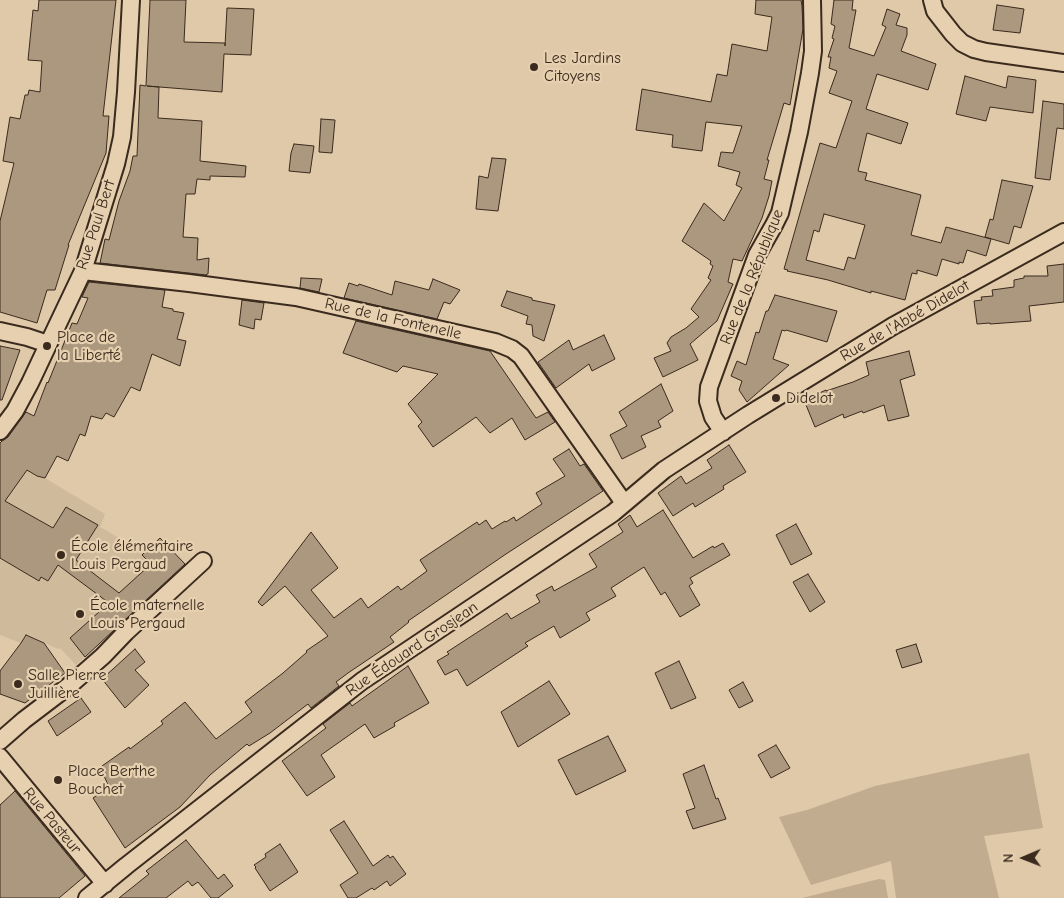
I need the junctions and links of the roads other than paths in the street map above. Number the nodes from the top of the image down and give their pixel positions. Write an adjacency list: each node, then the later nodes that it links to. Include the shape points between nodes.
1 (131, 0): 6 (street, Rue Paul Bert, via 122,137)
2 (812, 0): 11 (street, Rue de la République, via 810,73 780,213 757,255 709,387 708,401)
3 (932, 0): 4 (street, via 935,11 953,34 974,49)
4 (1064, 63)
5 (1064, 232): 9 (street, Rue de l'Abbé Didelot, via 894,326)
6 (82, 271): 8 (street, Rue Paul Bert); 12 (street, Rue de la Fontenelle, via 296,296 495,342 512,349 521,356)
7 (0, 331): 8 (street)
8 (48, 344): 10 (street, Rue Paul Bert, via 30,384)
9 (748, 415): 11 (street, Rue Édouard Grosjean)
10 (0, 431)
11 (723, 432): 12 (street, Rue Édouard Grosjean, via 664,470)
12 (624, 503): 16 (street, Rue Édouard Grosjean, via 592,528 362,681)
13 (203, 561): 14 (street, via 70,685)
14 (0, 741)
15 (0, 757): 16 (street, Rue Pasteur)
16 (95, 893)

